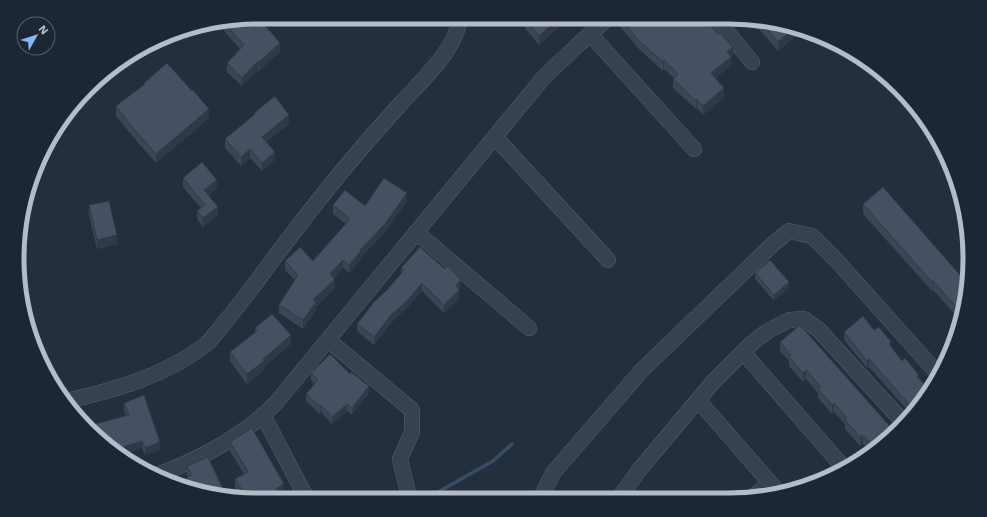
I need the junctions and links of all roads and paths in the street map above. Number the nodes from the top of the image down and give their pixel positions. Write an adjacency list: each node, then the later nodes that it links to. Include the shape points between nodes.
1 (461, 24): 14 (street, via 437,64 368,139 207,344 184,360 126,386)
2 (601, 24): 4 (street)
3 (720, 24): 5 (street)
4 (590, 34): 6 (street, via 544,77); 7 (street)
5 (752, 62)
6 (495, 137): 8 (street); 9 (street)
7 (694, 149)
8 (416, 232): 10 (street); 11 (street)
9 (608, 260)
10 (529, 328)
11 (328, 340): 16 (street); 22 (street, via 412,410 412,432 400,459)
12 (743, 352): 15 (street, via 712,382); 17 (street, via 768,331 789,320 804,319 819,330); 18 (street)
13 (935, 370): 23 (street, via 812,236 789,231 642,370 553,473)
14 (71, 400)
15 (698, 400): 20 (street); 24 (street)
16 (263, 415): 19 (street, via 213,449); 21 (street)
17 (900, 418)
18 (841, 465)
19 (163, 473)
20 (774, 488)
21 (304, 493)
22 (408, 493)
23 (543, 493)
24 (623, 493)

